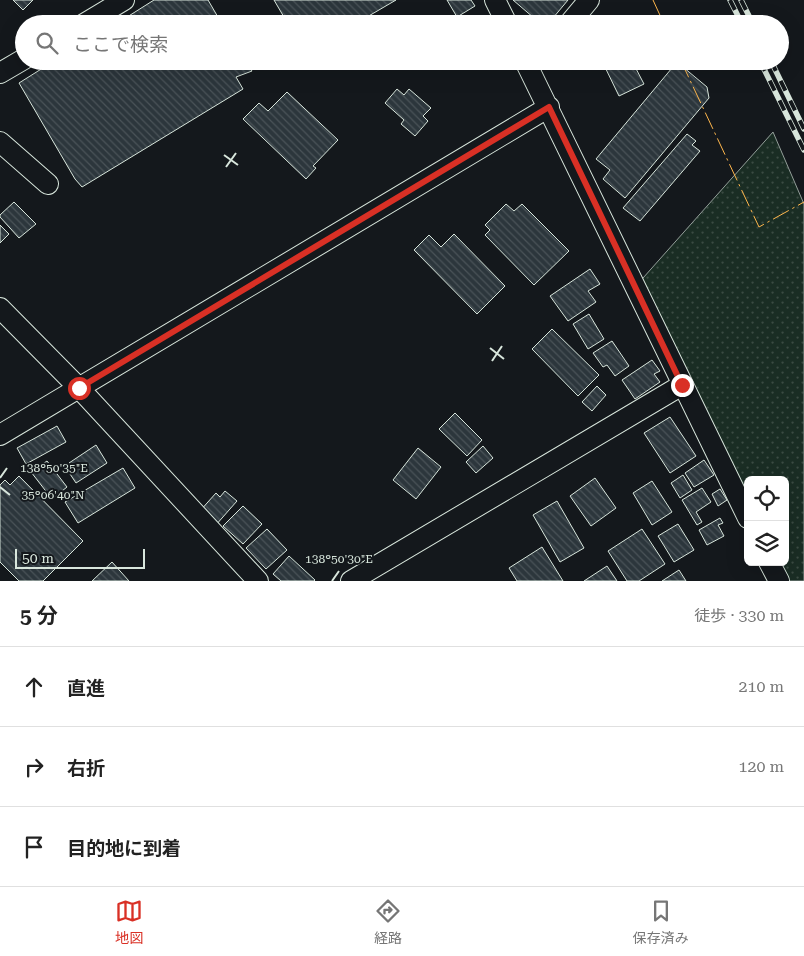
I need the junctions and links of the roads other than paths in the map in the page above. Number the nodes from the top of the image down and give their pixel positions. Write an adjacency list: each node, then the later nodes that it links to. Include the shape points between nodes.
1 (124, 0): 4 (street)
2 (495, 0): 5 (street)
3 (589, 0): 6 (street)
4 (99, 15)
5 (502, 15)
6 (576, 15)
7 (15, 64): 9 (street)
8 (533, 70): 10 (street)
9 (0, 73)
10 (549, 107): 14 (street); 15 (street)
11 (0, 142): 12 (street)
12 (48, 184)
13 (0, 308): 15 (street)
14 (682, 385): 17 (street); 20 (street)
15 (79, 388): 16 (street); 19 (street)
16 (0, 435)
17 (744, 510)
18 (772, 566): 21 (street)
19 (258, 581)
20 (351, 581)
21 (779, 581)

